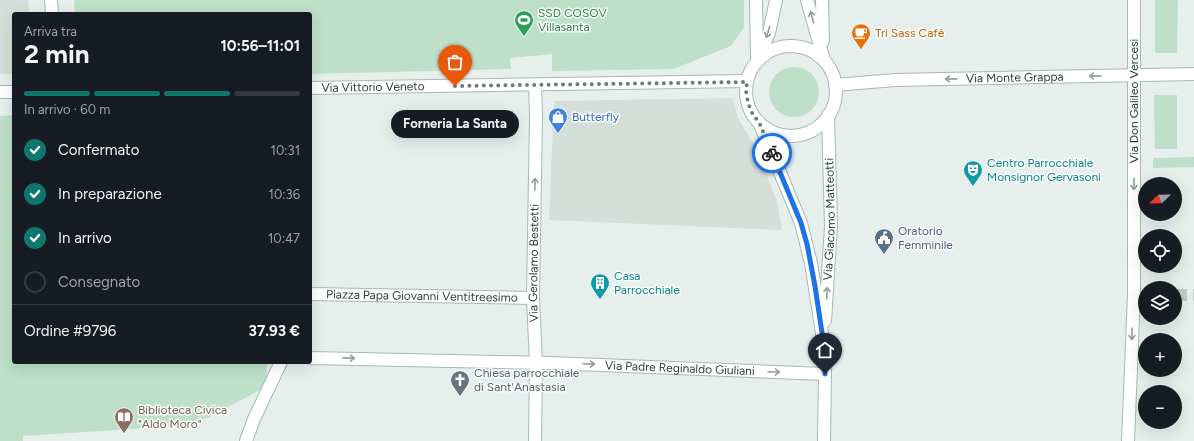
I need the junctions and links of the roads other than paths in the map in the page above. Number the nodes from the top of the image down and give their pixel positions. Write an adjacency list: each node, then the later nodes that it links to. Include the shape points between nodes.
1 (51, 0): 7 (street)
2 (756, 0): 9 (street)
3 (776, 0): 9 (street, one-way to 9, via 769,33)
4 (807, 0): 8 (street, one-way to 4)
5 (822, 0): 8 (street)
6 (1134, 0): 11 (street, Via Don Galileo Vercesi)
7 (52, 12)
8 (824, 60): 9 (street, via 809,50 791,46 773,50); 14 (street)
9 (757, 62): 12 (street)
10 (1194, 74): 11 (street, Via Monte Grappa)
11 (1134, 75): 14 (street, Via Monte Grappa, one-way to 14, via 914,80); 20 (street, Via Don Galileo Vercesi, one-way to 20)
12 (747, 82): 13 (street, Via Vittorio Veneto); 19 (street, via 748,103)
13 (535, 84): 15 (street, Via Vittorio Veneto); 22 (street, Via Gerolamo Bestetti, one-way to 13)
14 (835, 85): 18 (street, via 834,103)
15 (312, 88)
16 (0, 92): 17 (street)
17 (12, 92)
18 (828, 115): 19 (street, via 815,129 798,135 776,133); 24 (street, Via Giacomo Matteotti, one-way to 18, via 831,226)
19 (759, 122): 24 (street, Via Giacomo Matteotti, via 801,223 815,286)
20 (1139, 281)
21 (312, 294): 22 (street, Piazza Papa Giovanni Ventitreesimo)
22 (533, 298): 26 (street, Via Gerolamo Bestetti)
23 (1138, 308): 32 (street, Via Don Galileo Vercesi, one-way to 32)
24 (824, 346): 28 (street, Via Giacomo Matteotti)
25 (312, 358): 26 (street, one-way to 26)
26 (536, 363): 28 (street, Via Padre Reginaldo Giuliani, one-way to 28); 30 (street, Via Gerolamo Bestetti)
27 (280, 364): 29 (street)
28 (825, 374): 31 (street, Via Giacomo Matteotti)
29 (246, 441)
30 (535, 441)
31 (824, 441)
32 (1128, 441)

